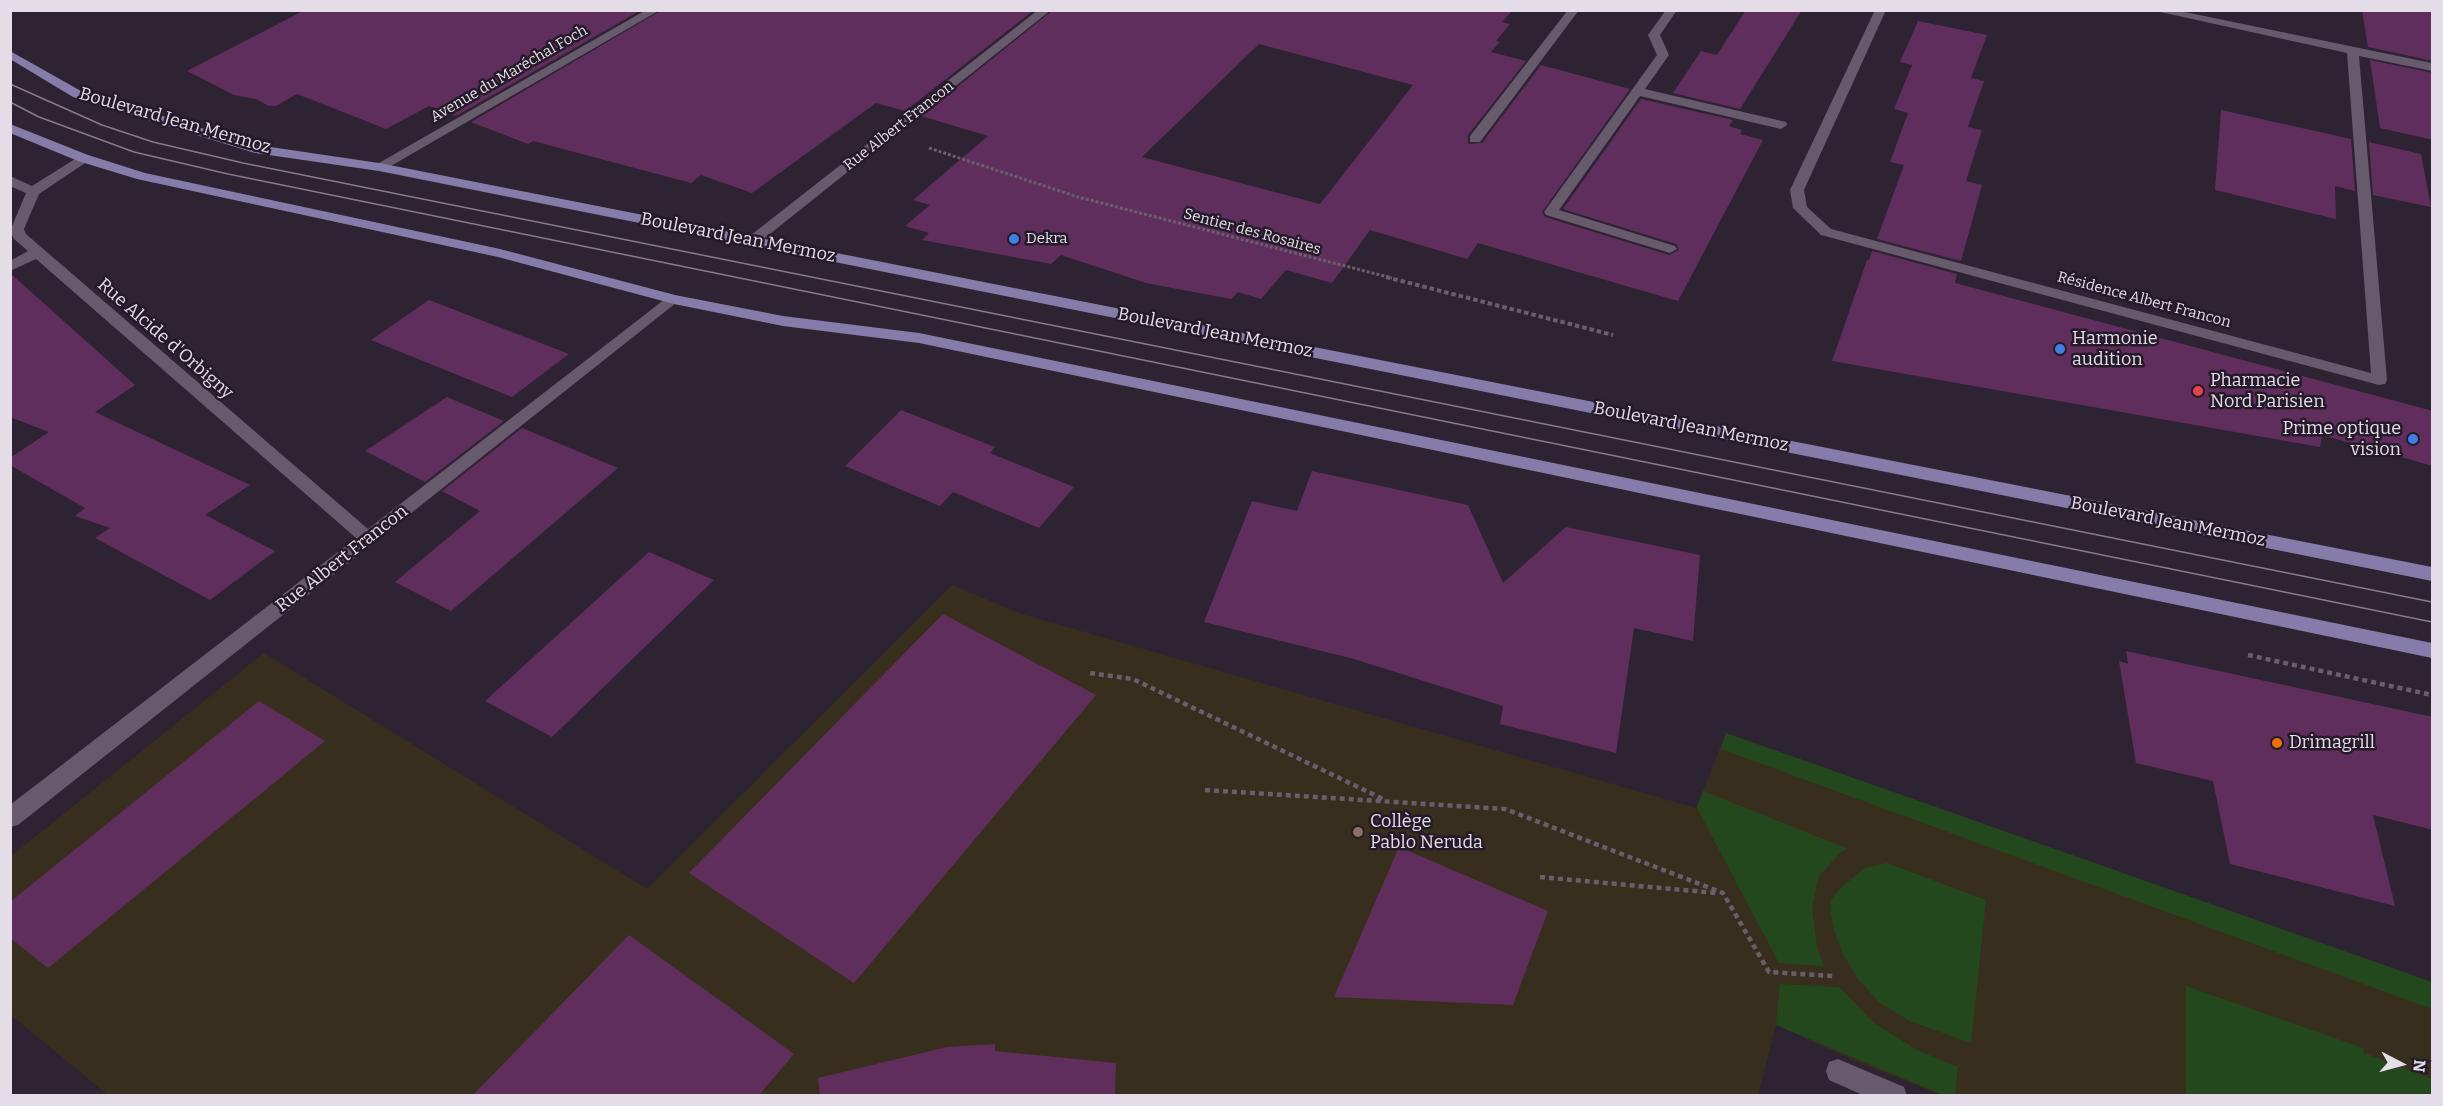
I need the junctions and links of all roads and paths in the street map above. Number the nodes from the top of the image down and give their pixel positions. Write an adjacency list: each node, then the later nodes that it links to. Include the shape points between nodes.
1 (655, 10): 16 (street, Avenue du Maréchal Foch)
2 (1046, 10): 13 (street, Rue Albert Francon)
3 (1574, 10): 14 (street)
4 (1672, 10): 10 (street, via 1654,35 1663,55)
5 (1881, 10): 7 (street, Résidence Albert Francon, via 1797,190 1800,208 1826,232 2379,380)
6 (2156, 10): 7 (street)
7 (2353, 51): 9 (street)
8 (10, 54): 16 (main road, Boulevard Jean Mermoz, via 77,94 255,149)
9 (2433, 67)
10 (1637, 91): 11 (street); 20 (street, via 1551,212)
11 (1781, 125)
12 (10, 128): 15 (main road)
13 (889, 134): 19 (street, Rue Albert Francon); 24 (path, Sentier des Rosaires, via 1078,197)
14 (1475, 139)
15 (83, 158): 18 (street, Rue Alcide d'Orbigny); 23 (main road, via 142,176 500,253)
16 (379, 166): 19 (main road, Boulevard Jean Mermoz)
17 (10, 180): 18 (street)
18 (33, 192): 21 (street, Rue Alcide d'Orbigny, via 17,229)
19 (751, 242): 26 (main road, Boulevard Jean Mermoz)
20 (1670, 249)
21 (36, 253): 22 (street); 25 (street, Rue Alcide d'Orbigny)
22 (10, 267)
23 (674, 299): 25 (street, Rue Albert Francon); 27 (main road, via 783,321 919,338)
24 (1613, 335)
25 (369, 538): 31 (street, Rue Albert Francon)
26 (2433, 574)
27 (2433, 651)
28 (1090, 674): 30 (path, via 1133,679)
29 (1205, 790): 30 (path)
30 (1387, 801): 33 (path, via 1505,809)
31 (10, 818)
32 (1540, 877): 33 (path)
33 (1723, 893): 34 (path, via 1769,972)
34 (1833, 976)
35 (1838, 1071): 36 (street)
36 (1895, 1095)

